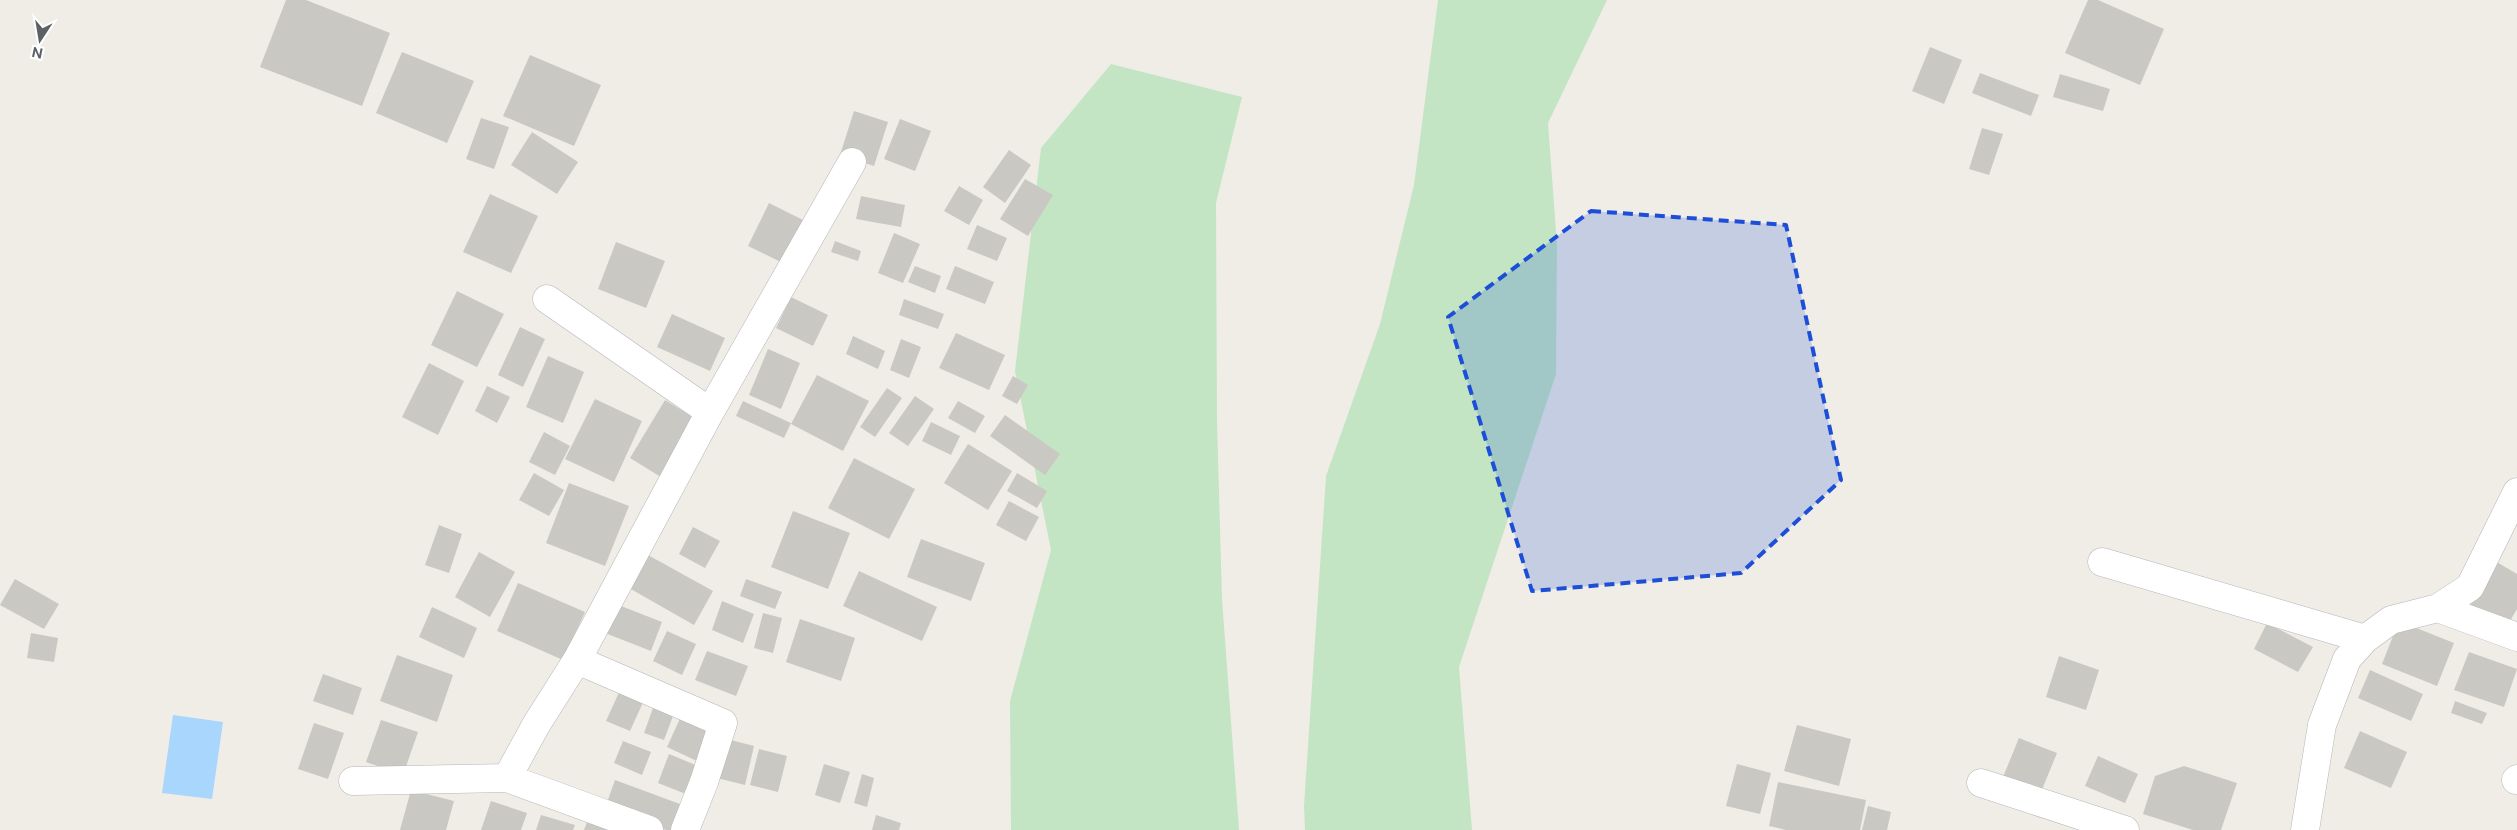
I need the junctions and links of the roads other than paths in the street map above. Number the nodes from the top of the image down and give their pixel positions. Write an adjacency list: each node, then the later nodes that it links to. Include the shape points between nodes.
1 (852, 162): 3 (street)
2 (547, 299): 3 (street)
3 (710, 412): 9 (street)
4 (2517, 492): 6 (street, via 2470,586)
5 (2102, 562): 8 (street)
6 (2438, 608): 7 (street); 8 (street, via 2391,620)
7 (2517, 637)
8 (2365, 639): 16 (street, via 2347,659 2322,725)
9 (577, 660): 10 (street); 14 (street, via 722,723)
10 (507, 778): 11 (street); 13 (street)
11 (353, 780)
12 (1981, 783): 15 (street)
13 (649, 830)
14 (685, 830)
15 (2125, 830)
16 (2305, 830)

